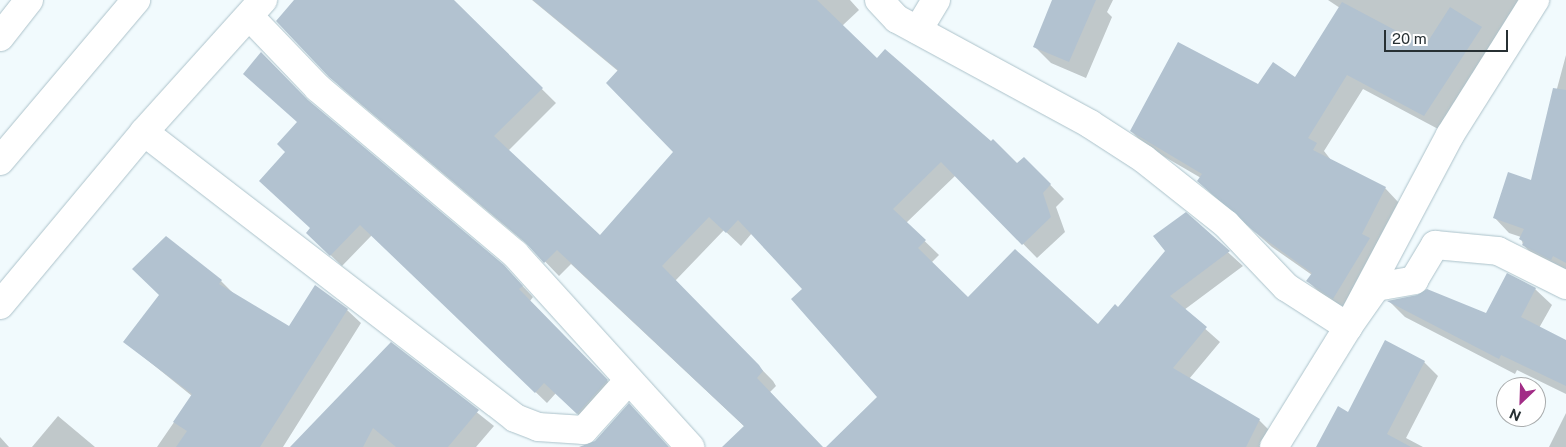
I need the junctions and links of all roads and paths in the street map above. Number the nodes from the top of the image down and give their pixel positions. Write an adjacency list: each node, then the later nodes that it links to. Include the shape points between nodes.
1 (29, 0): 8 (main road)
2 (136, 0): 10 (main road)
3 (879, 0): 7 (main road, via 897,19)
4 (936, 0): 7 (main road)
5 (1536, 0): 13 (main road, via 1450,135)
6 (257, 9): 9 (main road); 14 (main road, via 318,88 515,254)
7 (918, 30): 13 (main road, via 1090,124 1144,158 1226,224 1286,288)
8 (0, 37)
9 (144, 132): 12 (main road); 14 (main road, via 515,418 538,427 584,430)
10 (0, 160)
11 (1566, 285): 13 (main road, via 1498,251 1435,245 1414,280 1376,287)
12 (0, 306)
13 (1348, 327): 16 (main road)
14 (629, 380): 15 (main road)
15 (690, 447)
16 (1274, 447)

